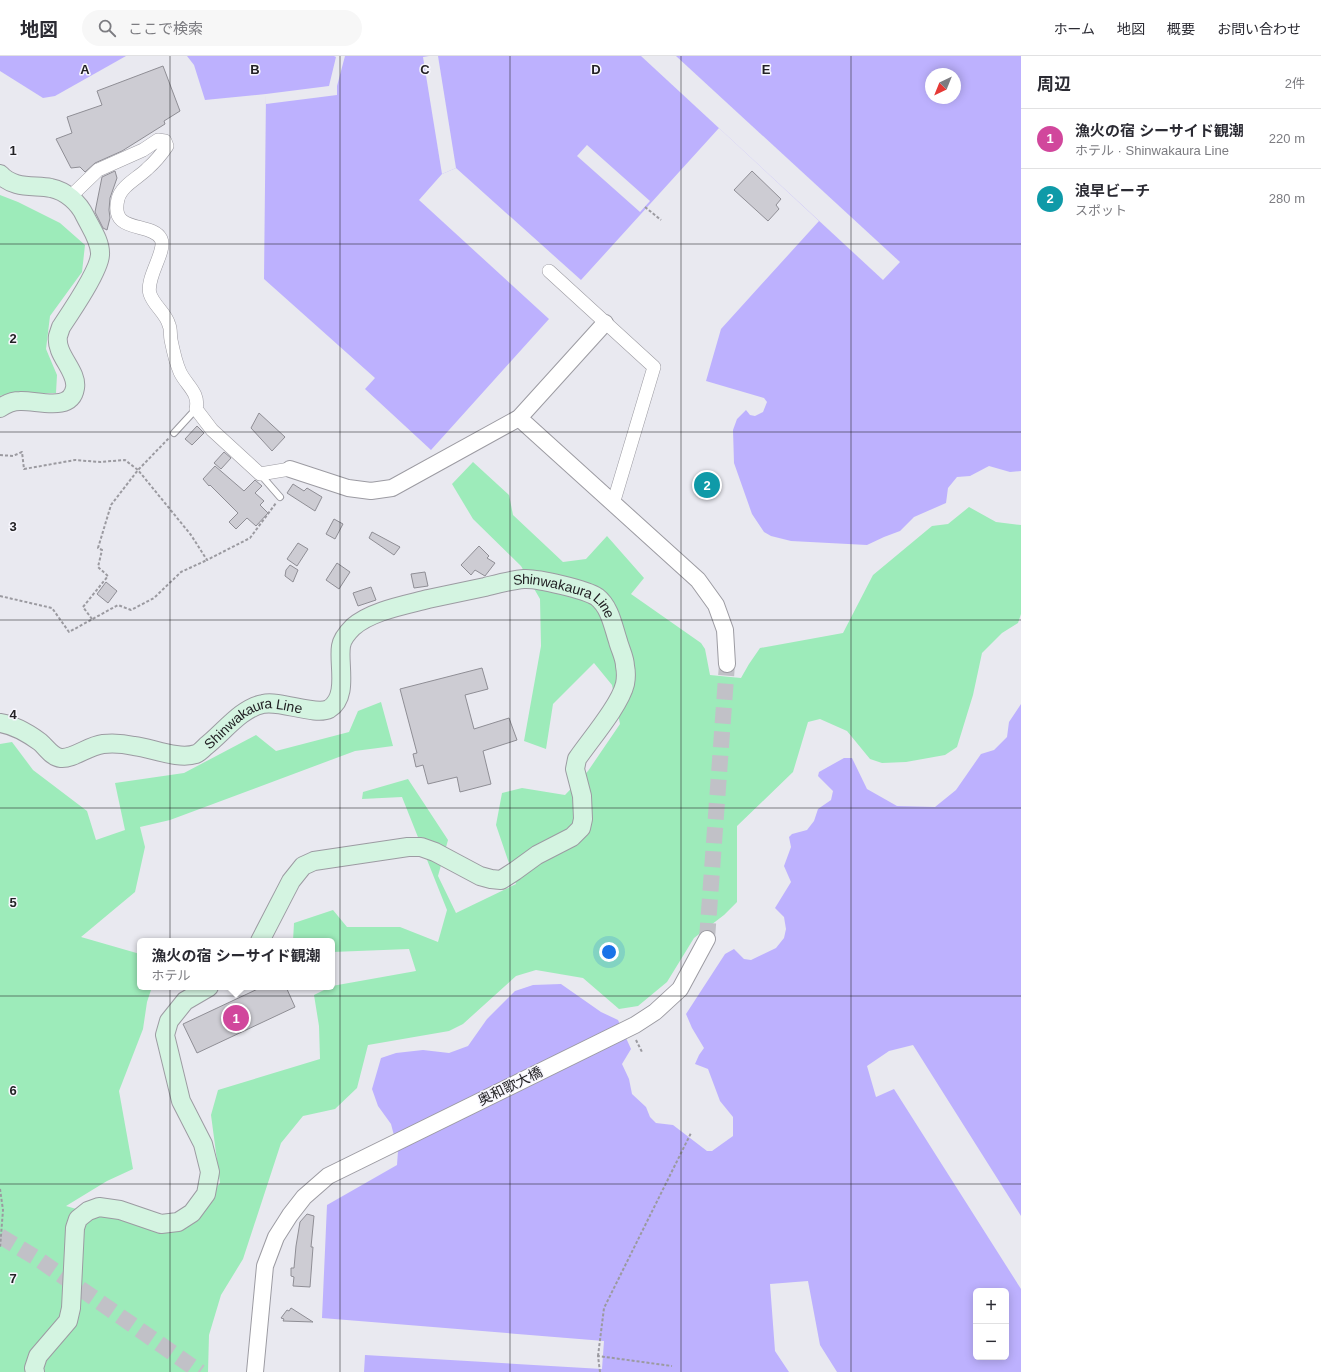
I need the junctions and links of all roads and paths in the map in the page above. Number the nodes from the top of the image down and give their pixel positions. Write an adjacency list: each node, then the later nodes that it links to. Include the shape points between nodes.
1 (0, 174): 2 (main road, via 14,184 52,188)
2 (70, 196): 7 (main road, via 82,209 98,243 100,255 96,269 61,327 58,337 60,351 75,380 73,394 67,401 54,404 20,401 7,403); 8 (street, via 98,170 143,150 158,140 165,141 167,146 162,154 124,188 118,198 117,211 122,221 155,233 161,239 162,246 150,283 150,293 170,325 171,340 180,372 191,386 197,402)
3 (645, 206): 4 (path)
4 (660, 220)
5 (549, 271): 6 (street)
6 (605, 323): 9 (street); 16 (street, via 654,367)
7 (0, 408)
8 (196, 409): 10 (lane); 14 (street, via 212,430)
9 (519, 418): 12 (street, via 392,488 371,491 348,488); 16 (street)
10 (174, 433): 13 (path)
11 (0, 455): 13 (path, via 12,456 22,452 24,469 75,460 125,460)
12 (290, 469): 14 (street)
13 (138, 470): 17 (path, via 191,535); 19 (path, via 111,506 98,548 102,550 98,567 108,576 83,607)
14 (260, 474): 15 (lane)
15 (280, 497): 17 (path, via 250,538)
16 (613, 504): 20 (street, via 698,580 716,606 725,630)
17 (207, 560): 19 (path, via 181,572 154,598 131,610 118,605)
18 (0, 596): 19 (path, via 52,608 70,632)
19 (92, 619)
20 (727, 664)
21 (0, 723): 22 (main road, Shinwakaura Line, via 9,725 40,742 53,755 61,758 71,757 103,744 134,746 183,756 197,754 246,710 262,704 328,710 340,694 341,645 345,637 363,620 384,610 525,579 576,588 599,598 609,612 626,666 625,684 612,710 577,759 575,769 582,796 581,828 572,837 537,855 500,880 480,876 421,847 314,861 303,866 291,881)
22 (262, 938)
23 (707, 939): 25 (street, 奥和歌大橋, via 680,989)
24 (204, 990): 32 (main road, via 184,1001 169,1021 165,1035 181,1101 203,1144 210,1172 206,1194 192,1213 178,1222 160,1224 120,1210 99,1207 78,1219 74,1228 71,1308 68,1321 38,1356)
25 (635, 1032): 26 (path); 33 (street, 奥和歌大橋, via 385,1147 328,1176 304,1196 276,1237 265,1266)
26 (642, 1052)
27 (692, 1133): 30 (path, via 604,1308)
28 (0, 1189): 29 (path, via 3,1210)
29 (0, 1248)
30 (598, 1356): 31 (path); 34 (path)
31 (672, 1366)
32 (35, 1372)
33 (255, 1372)
34 (600, 1372)

